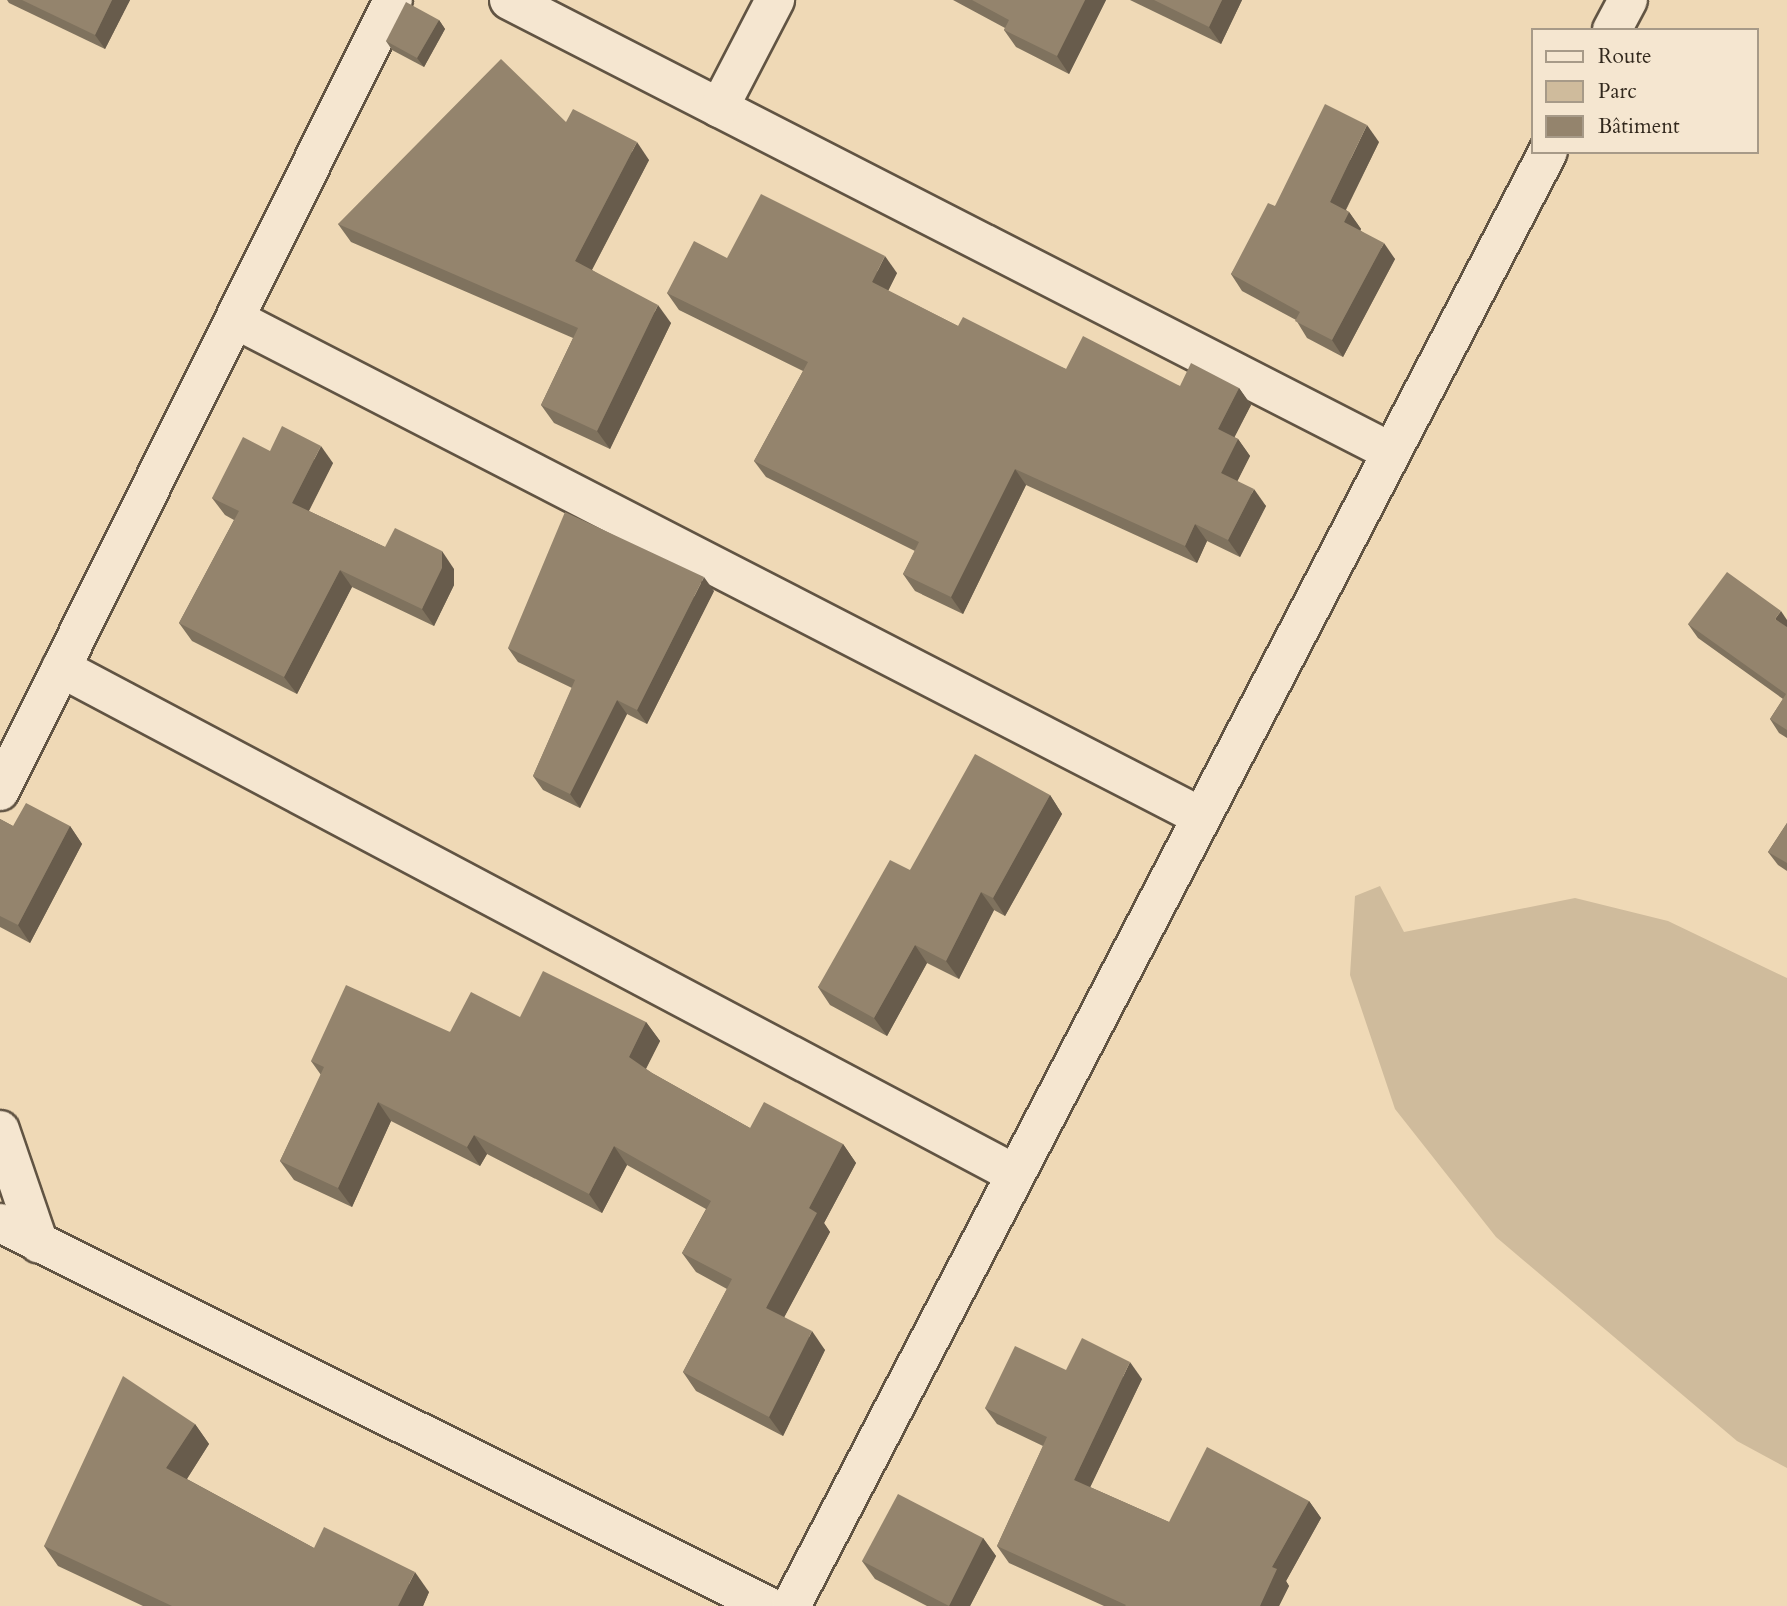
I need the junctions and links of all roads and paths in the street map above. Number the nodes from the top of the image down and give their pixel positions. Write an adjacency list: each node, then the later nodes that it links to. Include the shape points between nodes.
1 (393, 0): 8 (street)
2 (509, 0): 6 (street)
3 (775, 0): 6 (street)
4 (1628, 0): 5 (street)
5 (1613, 28)
6 (719, 108): 9 (street)
7 (1547, 154): 9 (street)
8 (235, 319): 10 (street); 12 (street)
9 (1391, 452): 12 (street)
10 (61, 668): 11 (street); 14 (street)
11 (0, 791)
12 (1200, 816): 14 (street)
13 (0, 1130): 16 (street)
14 (1013, 1173): 18 (street)
15 (0, 1223): 16 (street)
16 (39, 1244): 17 (street)
17 (768, 1606)
18 (791, 1606)

